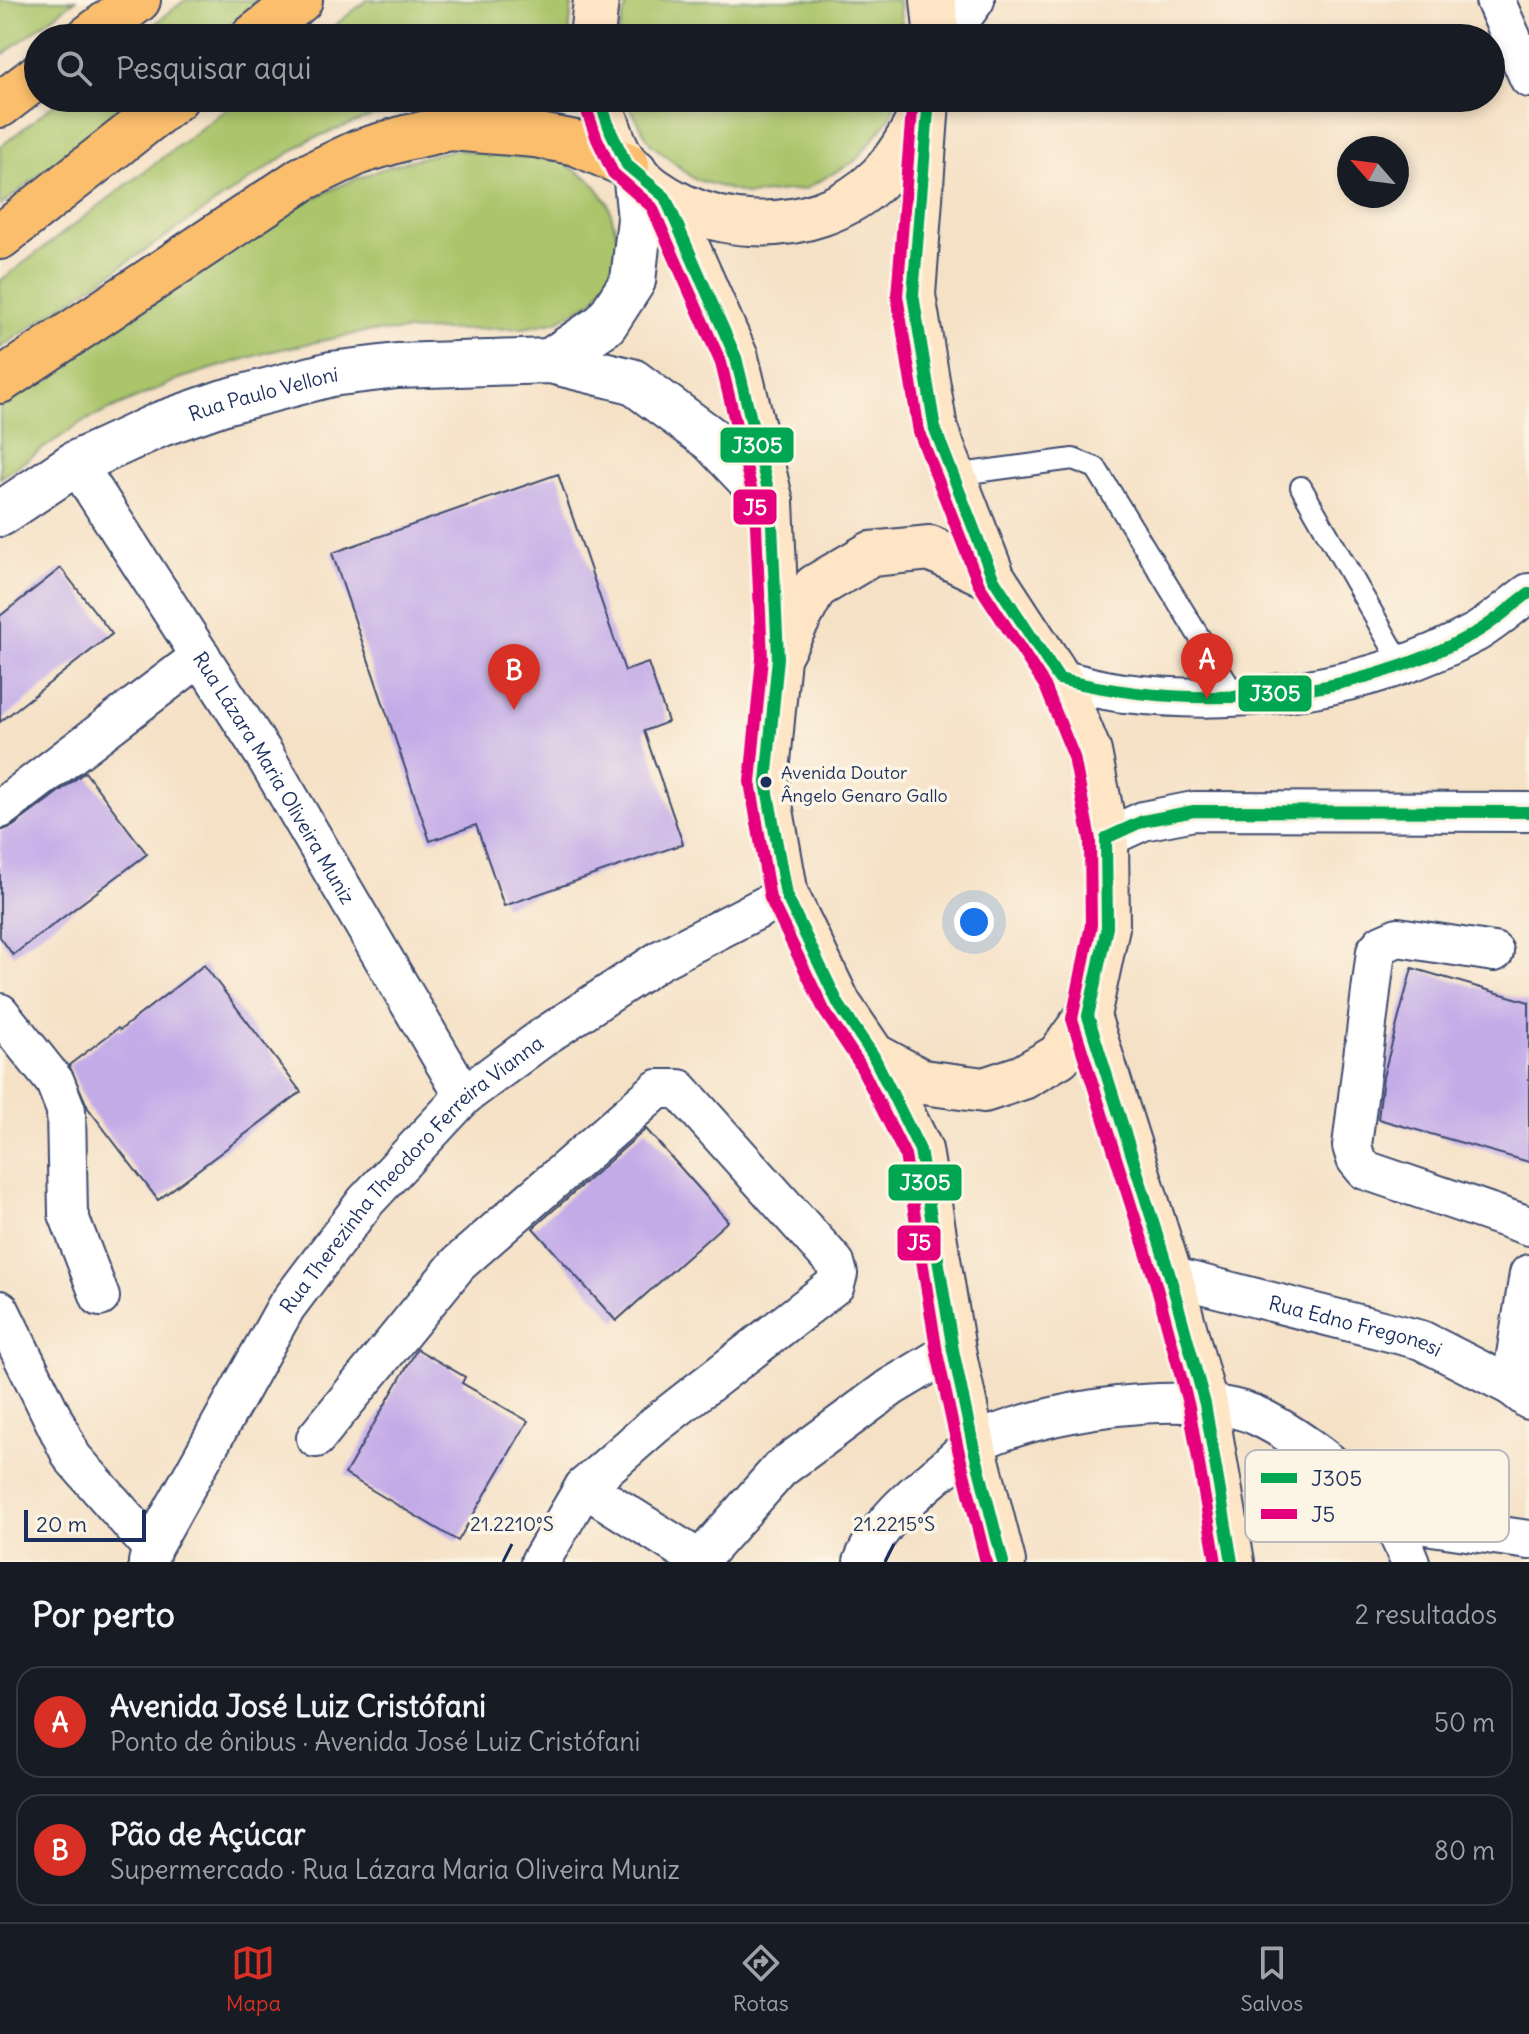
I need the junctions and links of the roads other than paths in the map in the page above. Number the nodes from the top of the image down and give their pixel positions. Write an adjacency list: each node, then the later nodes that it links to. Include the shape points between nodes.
1 (138, 0): 7 (highway)
2 (300, 0): 8 (highway)
3 (596, 0): 9 (main road)
4 (933, 0): 10 (main road)
5 (975, 0): 11 (street)
6 (1495, 0): 12 (street)
7 (106, 24)
8 (270, 24)
9 (593, 24)
10 (936, 24)
11 (959, 24)
12 (1529, 78)
13 (24, 87): 14 (highway)
14 (0, 105)
15 (158, 112): 20 (highway)
16 (604, 112): 19 (main road)
17 (923, 112): 19 (main road, via 908,144 878,179 840,205 797,221 752,225 706,216)
18 (927, 112): 24 (main road, via 913,295 935,429)
19 (642, 178): 21 (street, via 633,281 605,324); 22 (highway, via 576,143 535,135 450,128 359,152 302,179); 26 (main road, via 736,358)
20 (0, 237)
21 (550, 361): 23 (street, Rua Paulo Velloni, via 397,366 331,374 224,402); 26 (street, Rua Paulo Velloni, via 632,381 712,440)
22 (0, 381)
23 (76, 463): 27 (street, Rua Paulo Velloni); 30 (street, Rua Lázara Maria Oliveira Muniz)
24 (953, 475): 28 (main road); 34 (lane, via 1073,459 1096,468)
25 (1301, 487): 32 (lane)
26 (771, 502): 31 (main road)
27 (0, 514)
28 (993, 578): 31 (main road, via 930,548 871,554 815,587); 33 (main road)
29 (1529, 593): 32 (street, via 1476,632)
30 (201, 656): 35 (street); 43 (street, Rua Lázara Maria Oliveira Muniz)
31 (778, 658): 38 (main road, via 766,782)
32 (1402, 665): 34 (street, via 1298,692)
33 (1059, 679): 34 (street, via 1122,693); 37 (main road, via 1089,752)
34 (1236, 697)
35 (0, 809)
36 (1529, 812): 37 (street, via 1194,811 1143,821)
37 (1106, 838): 41 (main road, via 1107,927)
38 (786, 895): 42 (main road, via 839,1005); 43 (street, Rua Therezinha Theodoro Ferreira Vianna, via 660,960)
39 (1494, 952): 44 (street, via 1398,937 1376,951 1352,1146 1365,1170)
40 (0, 1013): 47 (street, via 55,1082 66,1110 68,1214)
41 (1088, 1016): 42 (main road, via 1059,1056 1023,1077 984,1090 923,1082); 46 (main road)
42 (873, 1055): 49 (main road, via 920,1150)
43 (464, 1096): 59 (street, Rua Therezinha Theodoro Ferreira Vianna, via 366,1201 286,1307)
44 (1529, 1226)
45 (1529, 1274): 50 (street)
46 (1170, 1276): 50 (street, Rua Edno Fregonesi, via 1421,1340); 51 (main road)
47 (100, 1297)
48 (0, 1310): 59 (street, via 72,1457)
49 (953, 1350): 53 (main road); 60 (street, via 891,1387 780,1469)
50 (1520, 1393)
51 (1205, 1404): 53 (street, via 1115,1406 1019,1426); 54 (street, via 1258,1416); 64 (main road)
52 (316, 1438): 55 (street, via 458,1264 658,1089 679,1089 835,1263 838,1274 835,1285)
53 (973, 1445): 62 (street, via 906,1500 868,1547); 63 (main road)
54 (1310, 1450)
55 (584, 1487): 60 (street); 61 (street)
56 (1509, 1537): 57 (street)
57 (1529, 1540)
58 (1400, 1542): 65 (street)
59 (150, 1555)
60 (699, 1561)
61 (541, 1562)
62 (863, 1562)
63 (1003, 1562)
64 (1232, 1562)
65 (1410, 1562)

